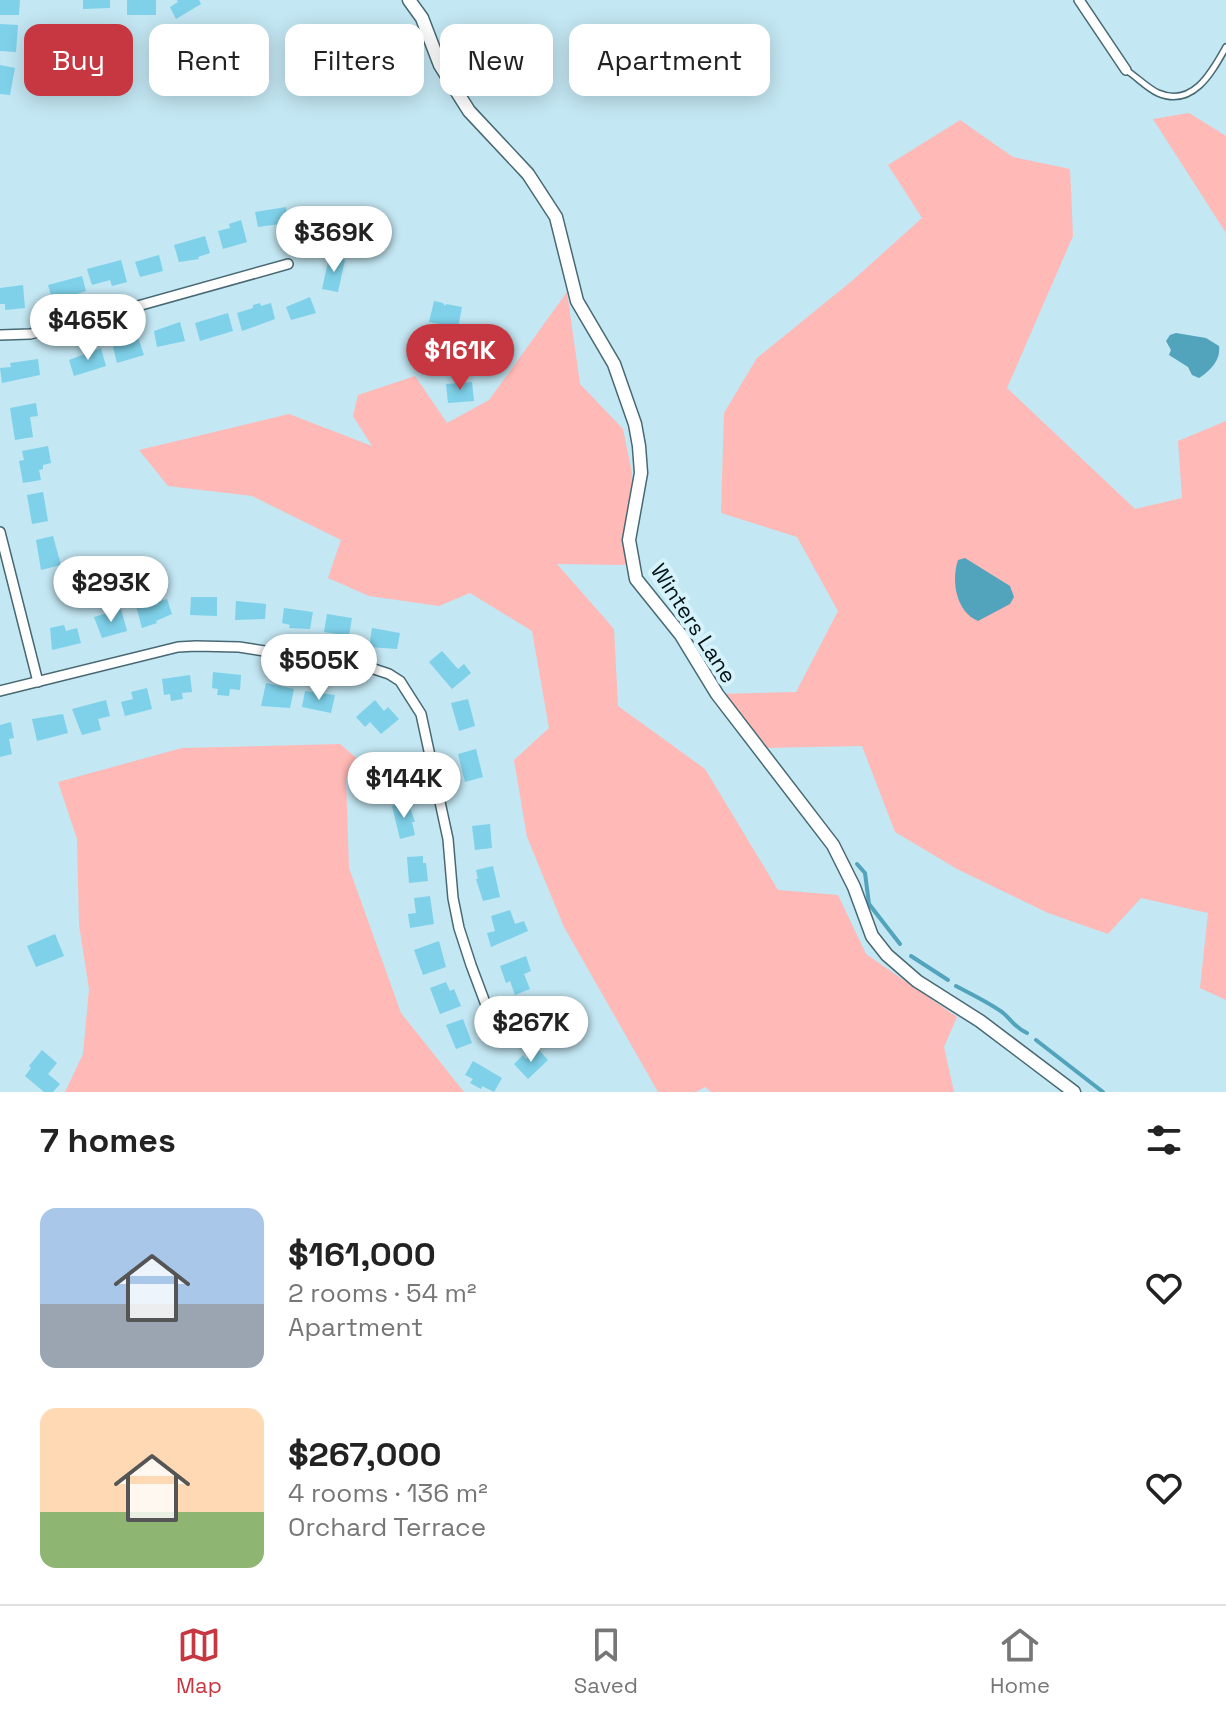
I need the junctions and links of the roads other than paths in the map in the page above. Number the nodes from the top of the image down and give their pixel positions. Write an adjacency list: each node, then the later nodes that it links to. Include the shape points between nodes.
1 (409, 0): 11 (street, Winters Lane, via 469,111 528,174 556,217 577,301 614,364 639,446 641,473 629,540 636,579 833,845 872,936 887,955)
2 (1079, 0): 4 (street)
3 (1226, 47): 4 (lane, via 1200,88 1181,95 1161,95)
4 (1126, 70)
5 (288, 264): 6 (street, via 84,321)
6 (0, 335)
7 (0, 532): 8 (street)
8 (38, 682): 9 (street); 10 (street, via 178,647 218,645 368,667 400,681 421,714 448,839 459,928)
9 (0, 691)
10 (498, 1037)
11 (1074, 1092)

